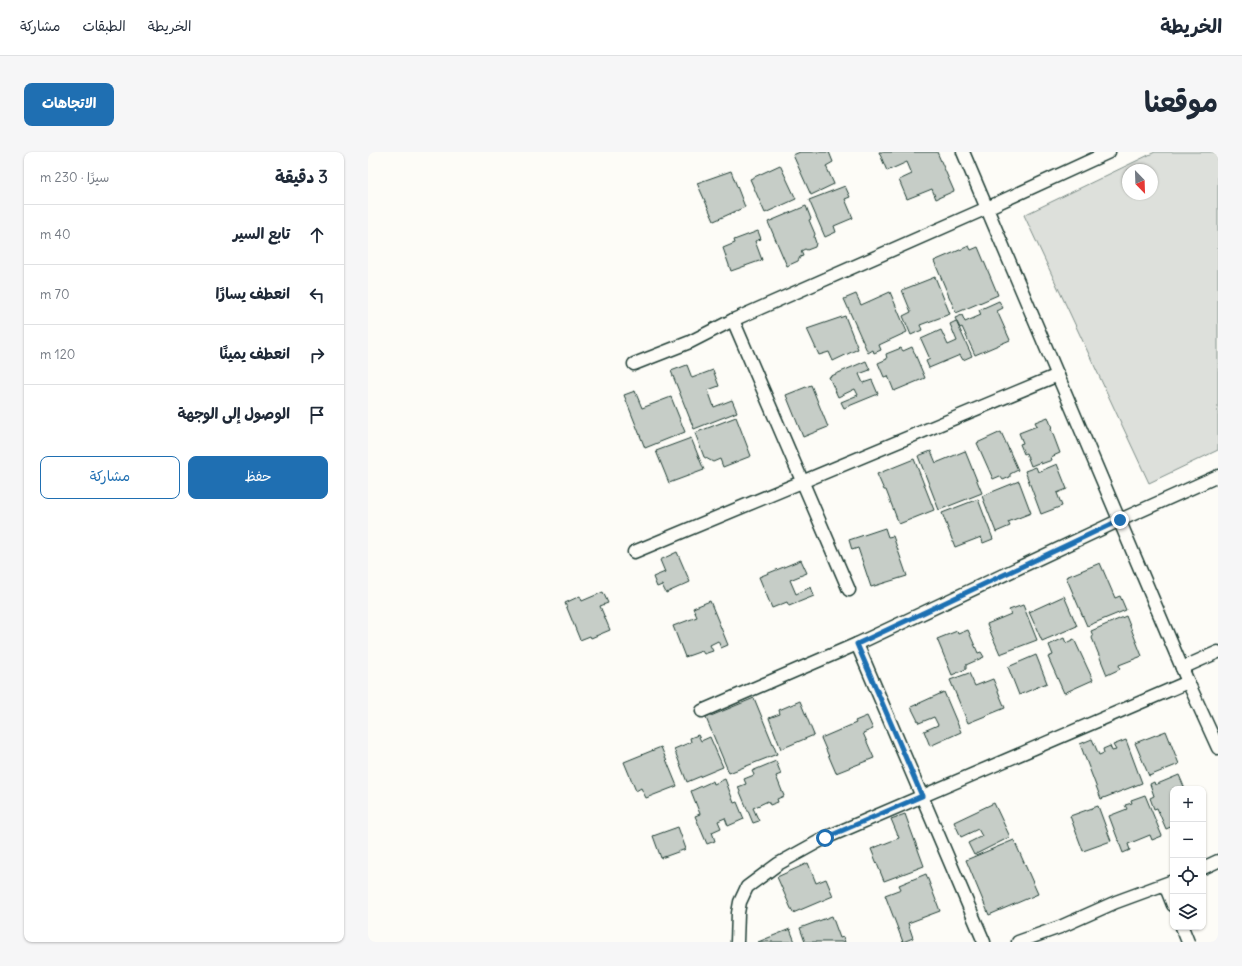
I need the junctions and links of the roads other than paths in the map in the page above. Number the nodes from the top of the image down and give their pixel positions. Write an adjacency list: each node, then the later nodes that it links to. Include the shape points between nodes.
1 (963, 152): 3 (street)
2 (1109, 152): 3 (street)
3 (987, 208): 4 (street); 6 (street)
4 (733, 320): 5 (street, via 690,342); 8 (street)
5 (634, 364)
6 (1058, 375): 8 (street); 9 (street)
7 (1218, 476): 9 (street)
8 (803, 481): 10 (street); 11 (street)
9 (1120, 520): 12 (street); 14 (street)
10 (634, 552)
11 (849, 590)
12 (857, 644): 16 (street); 18 (street)
13 (1218, 652): 14 (street)
14 (1182, 668): 15 (street)
15 (1188, 682): 17 (street); 18 (street)
16 (702, 711)
17 (1218, 748)
18 (922, 796): 24 (street, via 825,838 778,864 747,887 738,913); 25 (street)
19 (1218, 861): 20 (street)
20 (1206, 867)
21 (1169, 883): 22 (street); 26 (street)
22 (1171, 894)
23 (1183, 930): 27 (street)
24 (737, 942)
25 (984, 942)
26 (1018, 942)
27 (1188, 942)

